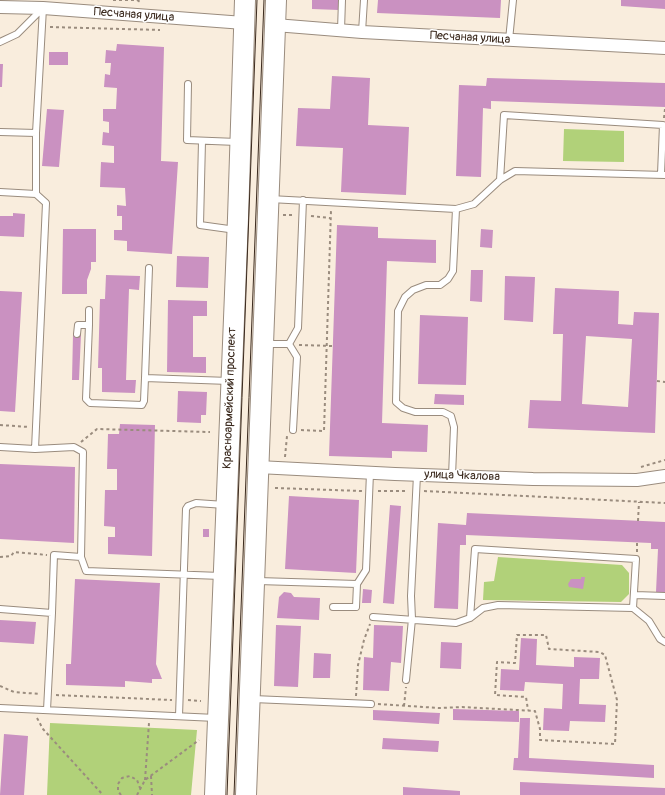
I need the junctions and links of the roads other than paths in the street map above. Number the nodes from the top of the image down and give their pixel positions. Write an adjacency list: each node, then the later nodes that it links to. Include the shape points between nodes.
1 (245, 0): 8 (main road, Красноармейский проспект)
2 (276, 0): 9 (main road)
3 (342, 0): 10 (lane)
4 (364, 0): 11 (lane)
5 (513, 0): 12 (lane)
6 (0, 7): 7 (street, Песчаная улица)
7 (43, 8): 8 (street, Песчаная улица); 13 (lane, via 17,34); 17 (lane)
8 (244, 23): 19 (main road, Красноармейский проспект)
9 (275, 25): 10 (street, Песчаная улица); 24 (main road)
10 (341, 30): 11 (street, Песчаная улица)
11 (362, 32): 12 (street, Песчаная улица)
12 (509, 40): 14 (street, Песчаная улица)
13 (0, 42)
14 (665, 48)
15 (188, 84): 18 (lane, via 187,140)
16 (0, 132): 17 (lane)
17 (36, 133): 23 (lane)
18 (202, 141): 19 (lane); 27 (lane, via 200,225)
19 (240, 143): 27 (main road, Красноармейский проспект)
20 (663, 174): 21 (lane, via 515,171); 21 (lane, via 663,125 504,115)
21 (500, 180): 26 (lane, via 474,204)
22 (0, 192): 23 (lane)
23 (36, 194): 39 (lane, via 46,203)
24 (268, 199): 25 (lane); 32 (main road)
25 (303, 200): 26 (lane); 33 (lane, via 298,328)
26 (456, 209): 43 (lane, via 453,271 448,280 440,285 426,285 414,290 405,297 398,311 396,402 403,408 415,412 443,412 451,416 454,427)
27 (238, 230): 35 (main road, Красноармейский проспект)
28 (149, 268): 36 (lane)
29 (89, 310): 30 (lane)
30 (89, 325): 31 (lane, via 78,325); 36 (lane, via 87,402 142,405)
31 (77, 334)
32 (263, 344): 33 (lane); 34 (main road)
33 (290, 344): 37 (lane, via 297,357)
34 (262, 366): 35 (main road); 40 (main road)
35 (231, 373): 36 (lane); 45 (main road, Красноармейский проспект)
36 (145, 378)
37 (293, 430)
38 (0, 447): 39 (lane)
39 (34, 449): 46 (lane, via 74,447 83,452)
40 (258, 467): 41 (street, улица Чкалова); 49 (main road)
41 (370, 473): 42 (street, улица Чкалова); 50 (lane, via 366,570)
42 (417, 475): 43 (street, улица Чкалова); 59 (lane)
43 (452, 476): 44 (street, улица Чкалова, via 637,480)
44 (665, 476)
45 (226, 505): 47 (lane, via 196,503 186,509); 48 (main road, Красноармейский проспект)
46 (81, 557): 47 (lane, via 86,571); 56 (lane, via 54,555)
47 (183, 574): 48 (lane); 66 (lane)
48 (223, 576): 67 (main road, Красноармейский проспект)
49 (254, 581): 50 (lane); 62 (main road)
50 (357, 584): 53 (lane, via 356,607)
51 (635, 595): 52 (lane); 54 (lane); 58 (lane, via 636,559 475,549)
52 (665, 596)
53 (333, 607)
54 (633, 608): 58 (lane, via 498,605 483,608); 60 (lane, via 649,621 660,639)
55 (0, 609): 56 (lane)
56 (52, 613): 65 (lane)
57 (373, 617): 59 (lane)
58 (470, 618): 59 (lane, via 456,623)
59 (412, 619): 61 (lane)
60 (665, 642)
61 (406, 680)
62 (250, 698): 63 (lane); 69 (main road)
63 (371, 704)
64 (0, 708): 65 (lane)
65 (47, 710): 66 (lane)
66 (179, 716): 67 (lane)
67 (220, 718): 68 (main road, Красноармейский проспект)
68 (216, 795)
69 (246, 795)

